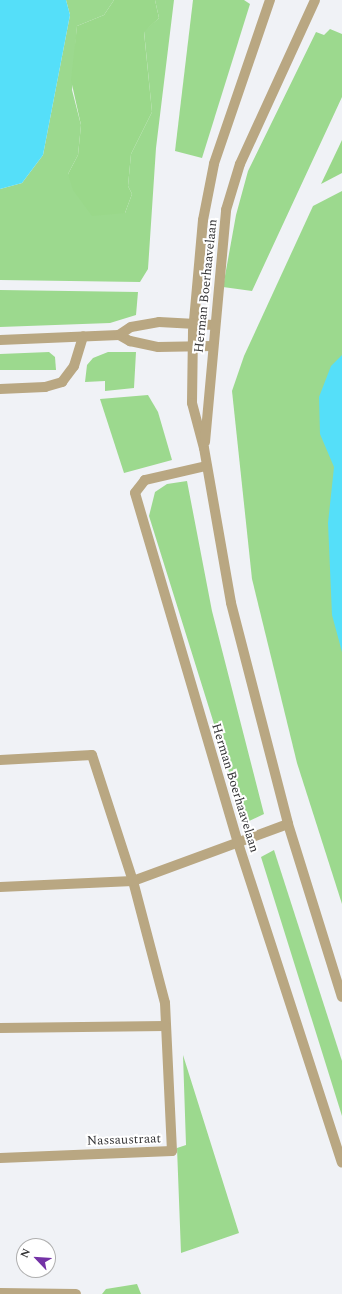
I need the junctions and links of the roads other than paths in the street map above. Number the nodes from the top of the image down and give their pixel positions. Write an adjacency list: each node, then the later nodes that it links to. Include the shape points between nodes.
1 (270, 0): 3 (street, Herman Boerhaavelaan, via 214,164 203,220)
2 (315, 0): 4 (street, Herman Boerhaavelaan, via 240,164 229,202 219,259)
3 (193, 324): 4 (street); 5 (street, via 148,323); 9 (street, Herman Boerhaavelaan)
4 (214, 325): 8 (street, Herman Boerhaavelaan)
5 (119, 334): 6 (street); 9 (street, via 147,346)
6 (83, 336): 7 (street); 10 (street, via 74,366 62,382 45,387)
7 (0, 340)
8 (212, 346): 9 (street); 11 (street, Herman Boerhaavelaan)
9 (192, 347): 11 (street, Herman Boerhaavelaan, via 192,403)
10 (0, 389)
11 (204, 448): 12 (street, Herman Boerhaavelaan)
12 (206, 466): 14 (street, Herman Boerhaavelaan, via 230,603); 15 (street, Herman Boerhaavelaan, via 145,480 135,493)
13 (0, 760): 16 (street, Nassaustraat, via 92,756)
14 (288, 824): 15 (street); 18 (street, Herman Boerhaavelaan)
15 (238, 843): 16 (street); 22 (street, Herman Boerhaavelaan)
16 (133, 881): 17 (street); 19 (street, Nassaustraat, via 165,1003)
17 (0, 887)
18 (342, 997)
19 (165, 1026): 20 (street); 21 (street, Nassaustraat, via 172,1151)
20 (0, 1028)
21 (0, 1158)
22 (342, 1163)
23 (0, 1293): 24 (street)
24 (76, 1294)

